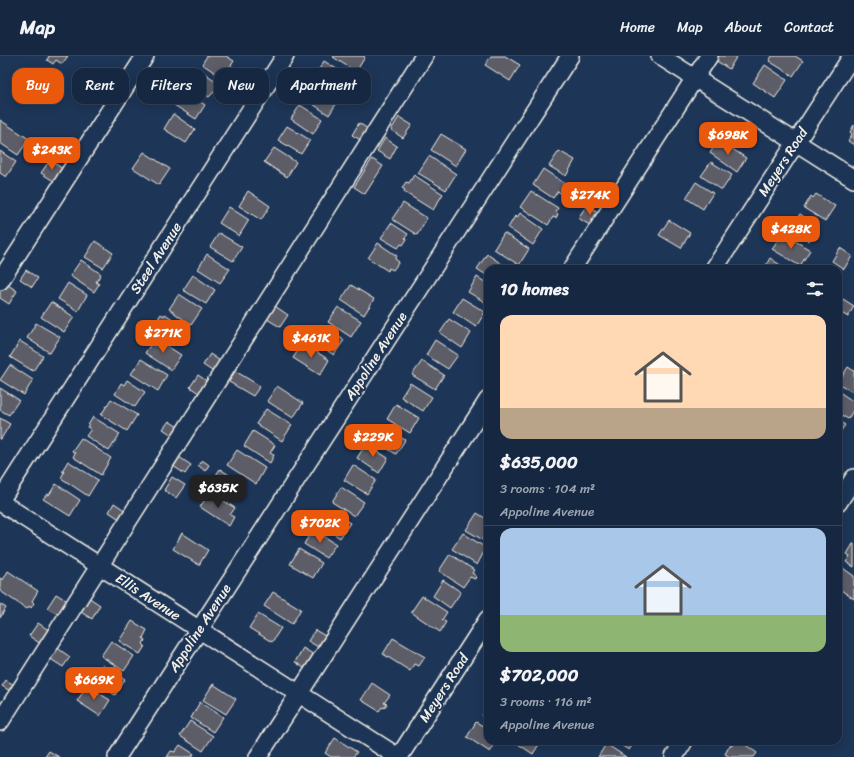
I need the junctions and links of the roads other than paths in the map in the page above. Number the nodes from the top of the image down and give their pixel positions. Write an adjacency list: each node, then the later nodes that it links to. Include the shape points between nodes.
1 (146, 56): 13 (street)
2 (285, 56): 17 (street, Steel Avenue)
3 (424, 56): 18 (street)
4 (570, 56): 20 (street, Appoline Avenue)
5 (660, 56): 8 (street)
6 (709, 56): 8 (street)
7 (852, 56): 9 (street, Meyers Road)
8 (695, 78): 9 (street); 11 (street)
9 (796, 142): 10 (street); 12 (street, Meyers Road)
10 (854, 179)
11 (575, 265)
12 (717, 265)
13 (0, 280)
14 (484, 406): 21 (street)
15 (854, 478): 16 (street)
16 (842, 497)
17 (0, 501): 18 (street, Ellis Avenue)
18 (100, 566): 20 (street, Ellis Avenue); 22 (street)
19 (484, 625): 26 (street, Meyers Road)
20 (199, 630): 21 (street, Ellis Avenue); 24 (street, Appoline Avenue)
21 (299, 694): 25 (street); 26 (street, Ellis Avenue)
22 (0, 722)
23 (682, 745): 27 (street)
24 (117, 757)
25 (258, 757)
26 (399, 757)
27 (674, 757)

